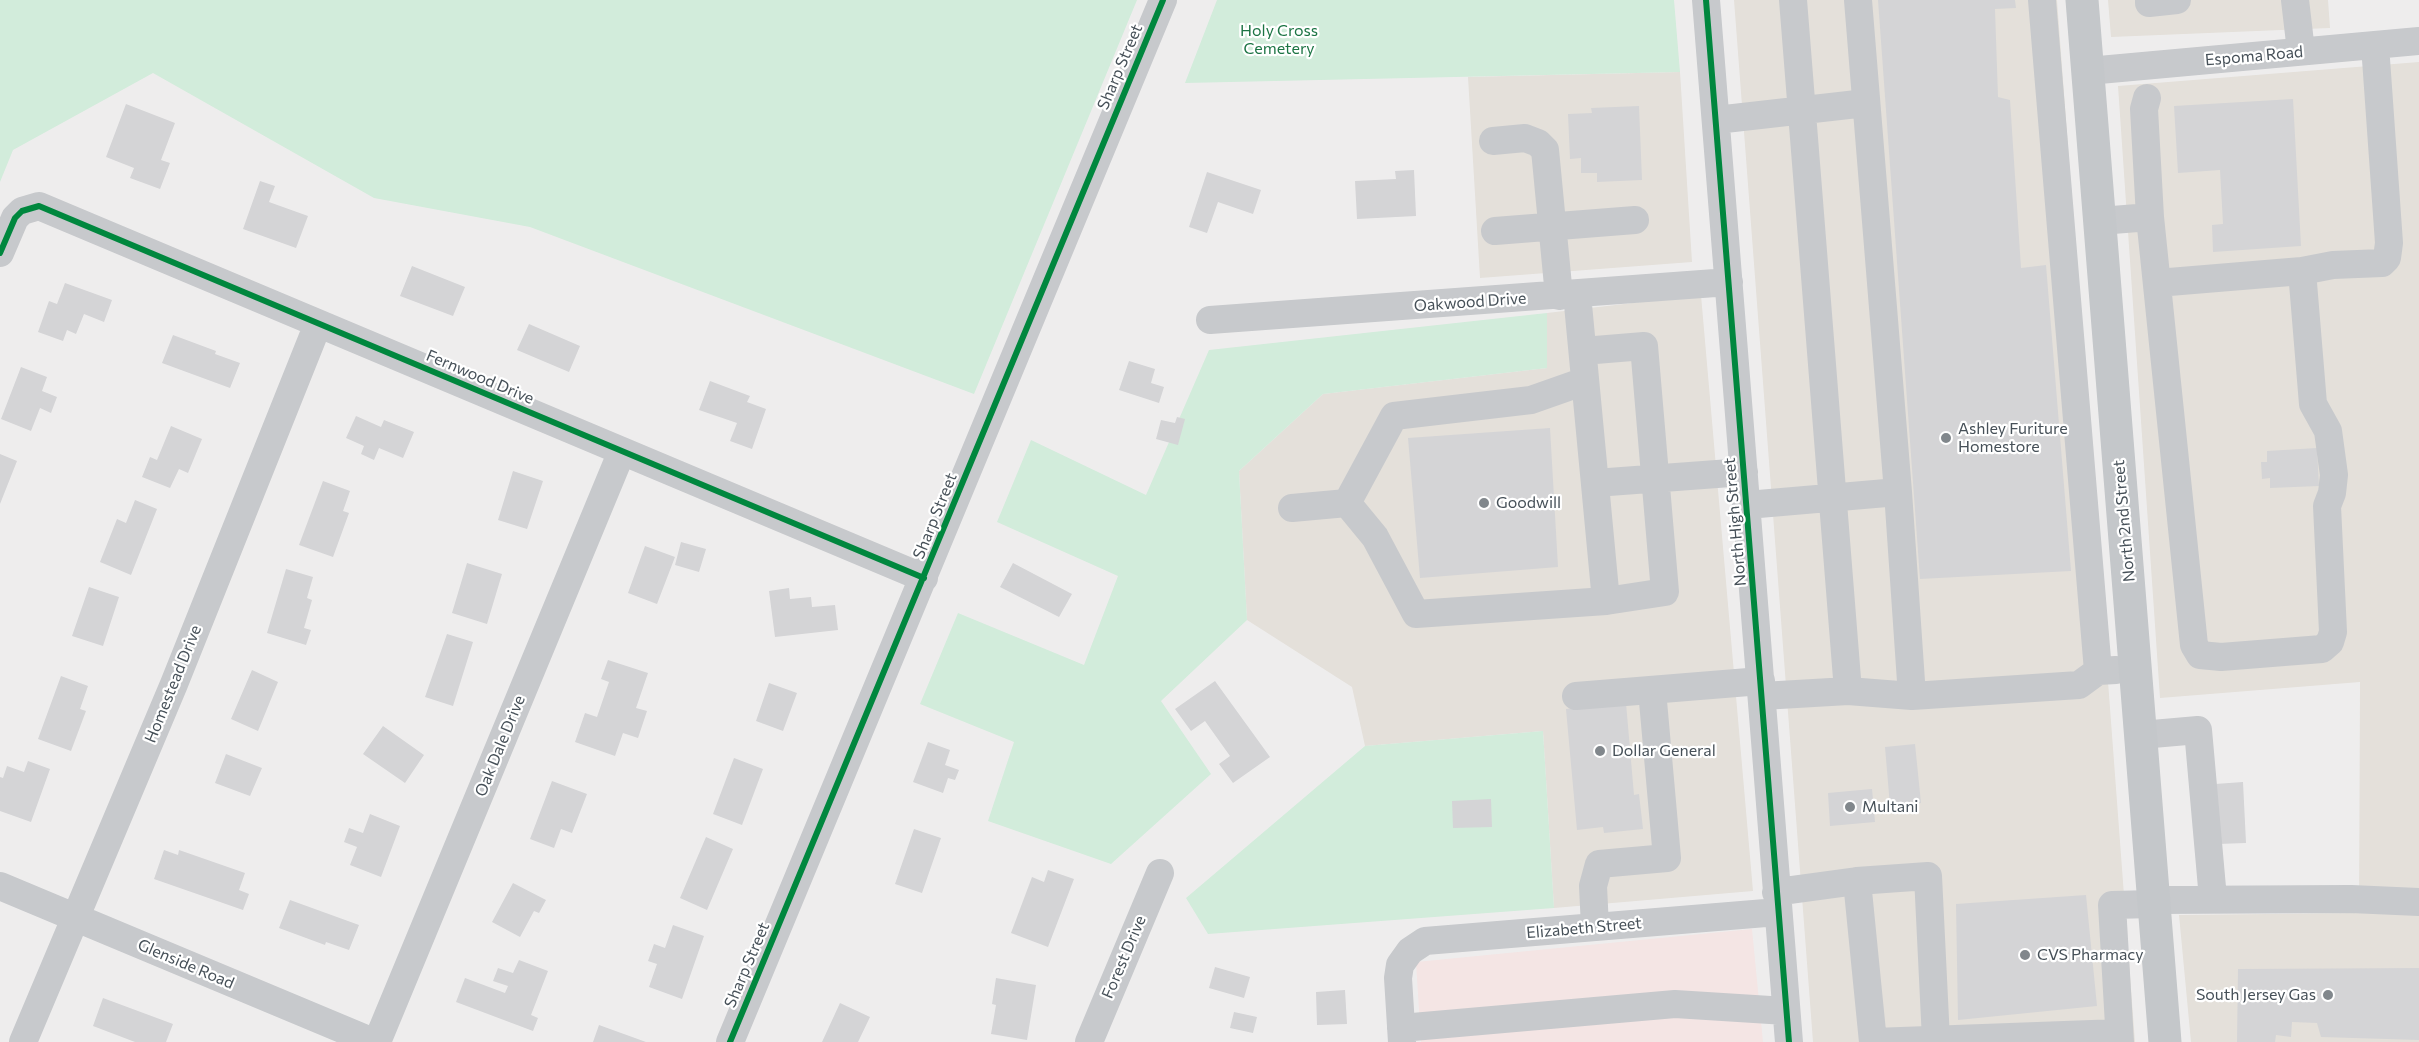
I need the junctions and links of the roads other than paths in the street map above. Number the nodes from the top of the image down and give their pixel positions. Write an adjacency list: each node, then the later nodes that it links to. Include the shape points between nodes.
1 (1163, 0): 44 (street, Sharp Street)
2 (1706, 0): 18 (street, North High Street)
3 (1793, 0): 16 (street)
4 (1858, 0): 15 (street)
5 (2042, 0): 19 (street)
6 (2082, 0): 13 (main road, North 2nd Street)
7 (2149, 0): 8 (street)
8 (2177, 0)
9 (2295, 0): 12 (street)
10 (2419, 41): 11 (street, Espoma Road)
11 (2374, 45): 12 (street, Espoma Road); 27 (street, via 2387,258 2382,263)
12 (2301, 51): 13 (street, Espoma Road)
13 (2088, 70): 17 (main road, North 2nd Street)
14 (2147, 98): 21 (street, via 2144,109)
15 (1866, 104): 16 (street); 39 (street)
16 (1802, 109): 18 (street); 40 (street)
17 (2091, 119): 19 (street); 23 (main road, North 2nd Street)
18 (1716, 120): 28 (street, North High Street)
19 (2052, 121): 47 (street)
20 (1493, 141): 24 (street, via 1525,138 1545,150)
21 (2150, 217): 23 (street); 29 (street)
22 (1635, 220): 24 (street)
23 (2100, 221): 46 (main road, North 2nd Street)
24 (1552, 225): 25 (street); 30 (street)
25 (1495, 231)
26 (0, 253): 32 (street, Fernwood Drive, via 15,218 39,206)
27 (2302, 271): 29 (street); 29 (street, via 2313,404 2328,431 2334,475 2327,506 2333,632 2322,649 2311,650 2222,657 2200,655 2194,645)
28 (1729, 282): 30 (street, Oakwood Drive); 36 (street, North High Street)
29 (2157, 283)
30 (1568, 295): 31 (street, Oakwood Drive); 33 (street)
31 (1210, 320)
32 (318, 324): 35 (street, Fernwood Drive); 61 (street, Homestead Drive, via 174,684)
33 (1583, 351): 34 (street); 37 (street, via 1644,346)
34 (1585, 381): 38 (street); 41 (street, via 1531,400 1394,416)
35 (622, 451): 44 (street, Fernwood Drive); 69 (street, Oak Dale Drive)
36 (1744, 472): 37 (street); 42 (street, North High Street)
37 (1656, 478): 38 (street); 45 (street, via 1665,592)
38 (1595, 483): 45 (street)
39 (1898, 492): 40 (street); 52 (street)
40 (1832, 498): 42 (street); 50 (street)
41 (1347, 503): 43 (street); 45 (street, via 1375,537 1416,614)
42 (1747, 505): 48 (street, North High Street)
43 (1292, 508)
44 (924, 578): 70 (street, Sharp Street)
45 (1606, 601)
46 (2136, 668): 47 (street); 53 (main road, North 2nd Street)
47 (2098, 671): 52 (street, via 2079,685)
48 (1761, 689): 49 (street); 50 (street); 58 (street, North High Street)
49 (1652, 690): 51 (street); 62 (street, via 1666,858 1599,864 1593,886)
50 (1848, 691): 52 (street)
51 (1576, 696)
52 (1912, 696)
53 (2141, 735): 57 (street, via 2198,729); 59 (main road, North 2nd Street)
54 (1160, 873): 71 (street, Forest Drive)
55 (1857, 881): 58 (street, Elizabeth Street); 66 (street, Elizabeth Street, via 1928,876); 73 (street)
56 (0, 886): 61 (street, Glenside Road)
57 (2213, 899): 59 (street); 60 (street)
58 (1777, 902): 62 (street, Elizabeth Street); 63 (street, North High Street)
59 (2154, 902): 65 (street, via 2112,906); 74 (main road, North 2nd Street)
60 (2419, 902)
61 (75, 917): 67 (street, Homestead Drive); 68 (street, Glenside Road)
62 (1595, 927): 64 (street, Elizabeth Street, via 1425,941 1410,951 1400,965)
63 (1786, 1011): 64 (street, via 1675,1004); 72 (street, North High Street)
64 (1402, 1035)
65 (2120, 1037): 66 (street)
66 (1936, 1040): 73 (street)
67 (23, 1042)
68 (373, 1042)
69 (377, 1042)
70 (730, 1042)
71 (1089, 1042)
72 (1789, 1042)
73 (1874, 1042)
74 (2165, 1042)

